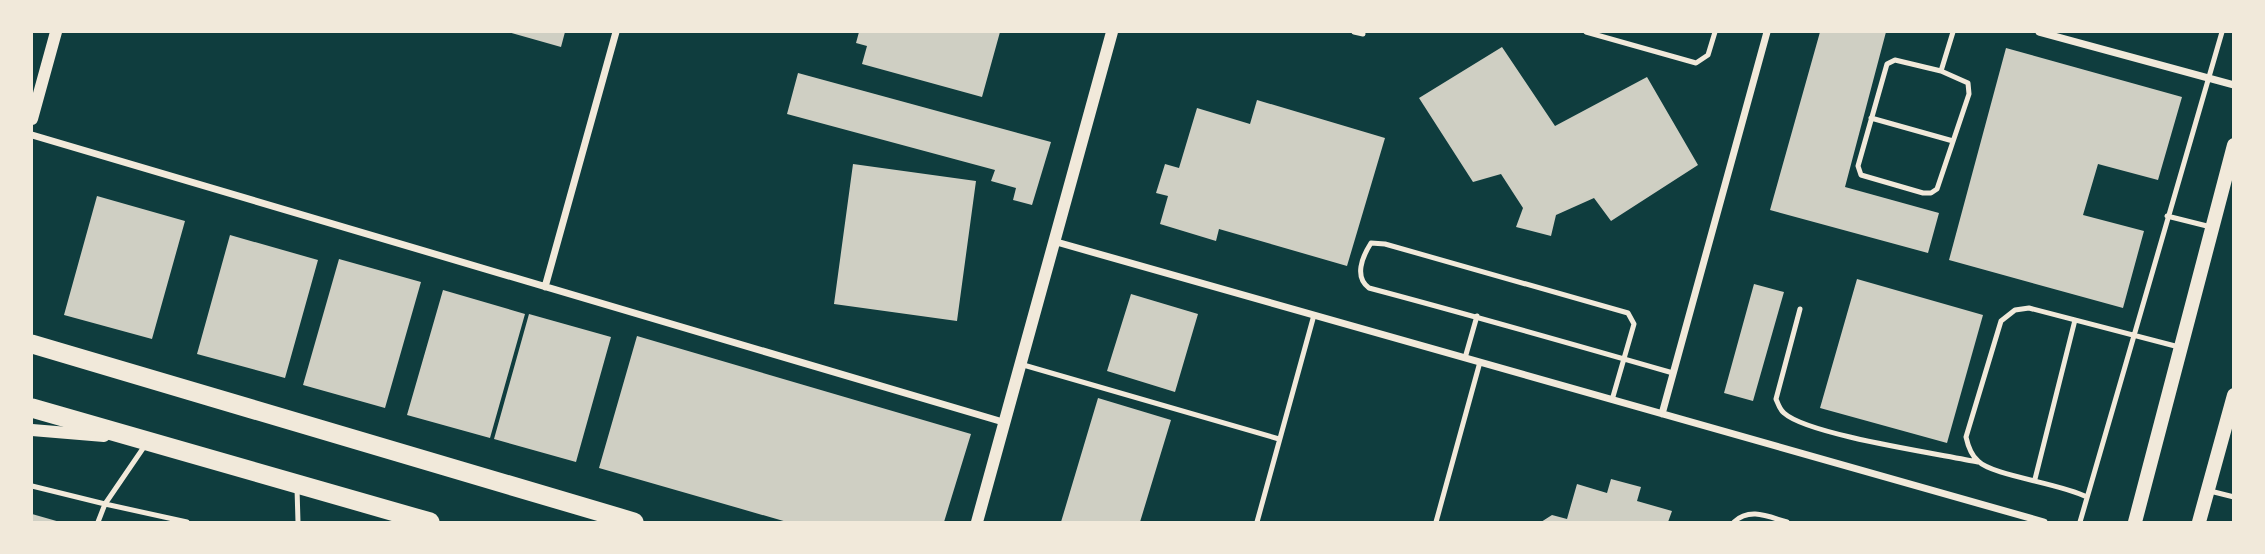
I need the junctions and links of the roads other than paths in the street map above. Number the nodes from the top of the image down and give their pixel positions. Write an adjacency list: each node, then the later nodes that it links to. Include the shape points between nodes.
1 (56, 32): 16 (street)
2 (616, 32): 23 (street)
3 (1112, 32): 22 (street)
4 (1354, 32): 11 (lane)
5 (1586, 32): 6 (lane, via 1696,63 1708,55)
6 (1715, 32)
7 (1767, 32): 35 (street)
8 (1953, 32): 12 (lane)
9 (2039, 32): 13 (street)
10 (2222, 32): 13 (lane)
11 (1363, 34)
12 (1941, 71): 15 (lane, via 1895,60 1887,64); 18 (lane, via 1968,83 1969,94)
13 (2209, 79): 14 (street); 20 (lane)
14 (2234, 85)
15 (1871, 118): 18 (lane); 18 (lane, via 1858,172 1910,190 1931,194 1937,189)
16 (32, 119)
17 (32, 135): 23 (street)
18 (1953, 141)
19 (2234, 145): 21 (main road)
20 (2168, 216): 21 (lane); 28 (lane)
21 (2211, 226): 30 (main road)
22 (1053, 241): 25 (street); 34 (street)
23 (545, 287): 40 (street)
24 (1800, 309): 44 (lane, via 1776,399 1782,412 1837,434)
25 (1314, 315): 31 (street); 42 (lane)
26 (1478, 316): 31 (lane); 32 (lane); 32 (lane, via 1369,288 1359,274 1371,243 1628,313 1634,324)
27 (2075, 320): 28 (lane); 44 (lane, via 2029,308 2015,310 2001,321 1966,437); 45 (lane)
28 (2132, 335): 30 (lane); 49 (lane)
29 (32, 344): 56 (highway)
30 (2179, 348): 64 (main road)
31 (1465, 358): 33 (street)
32 (1623, 359): 35 (lane); 37 (lane)
33 (1480, 362): 37 (street); 59 (lane)
34 (1019, 363): 40 (street); 42 (lane)
35 (1673, 373): 39 (street)
36 (2234, 395): 48 (main road)
37 (1612, 400): 39 (street)
38 (32, 408): 43 (highway)
39 (1662, 414): 62 (street)
40 (1003, 422): 57 (street)
41 (32, 430): 43 (street)
42 (1279, 439): 58 (lane)
43 (139, 440): 46 (highway); 51 (lane)
44 (1978, 462): 45 (lane)
45 (2035, 479): 49 (lane)
46 (298, 485): 54 (lane); 55 (highway)
47 (32, 486): 51 (lane)
48 (2207, 490): 50 (lane); 65 (main road)
49 (2087, 497): 63 (lane)
50 (2234, 497)
51 (105, 504): 52 (lane); 53 (lane)
52 (98, 523)
53 (187, 523)
54 (298, 523)
55 (430, 523)
56 (634, 523)
57 (977, 523)
58 (1256, 523)
59 (1436, 523)
60 (1734, 523): 61 (lane, via 1740,516 1756,513)
61 (1787, 523)
62 (2043, 523)
63 (2080, 523)
64 (2135, 523)
65 (2199, 523)

